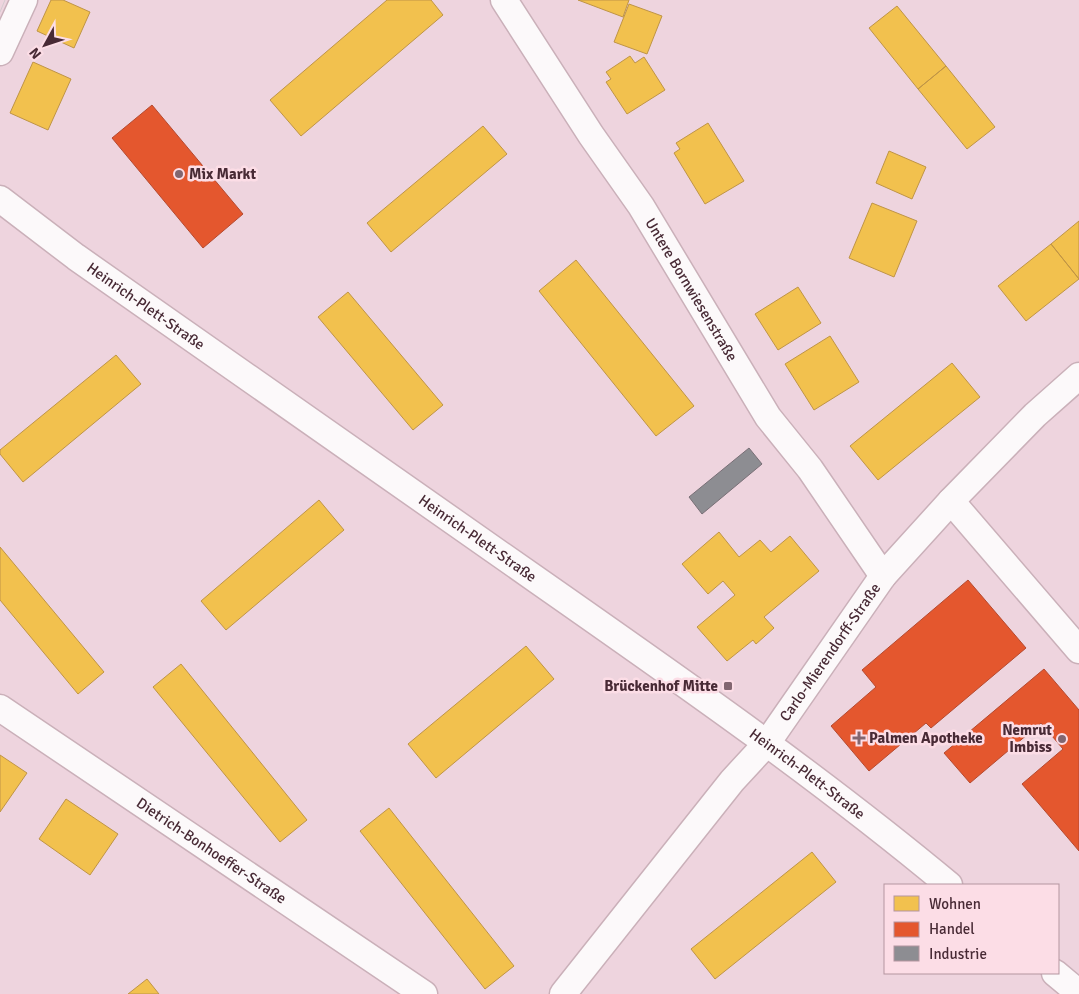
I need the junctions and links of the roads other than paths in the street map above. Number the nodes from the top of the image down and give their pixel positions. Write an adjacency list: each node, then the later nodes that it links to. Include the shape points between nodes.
1 (24, 0): 3 (street)
2 (504, 0): 7 (street, Untere Bornwiesenstraße, via 641,206 768,417 810,469)
3 (0, 52)
4 (0, 199): 10 (street, Heinrich-Plett-Straße, via 76,257)
5 (1079, 376): 6 (street, Carlo-Mierendorff-Straße, via 1035,415)
6 (951, 502): 7 (street, Carlo-Mierendorff-Straße); 8 (street)
7 (883, 576): 10 (street, Carlo-Mierendorff-Straße)
8 (1079, 650)
9 (0, 708): 14 (street, Dietrich-Bonhoeffer-Straße)
10 (767, 743): 11 (street, Heinrich-Plett-Straße); 15 (street, Carlo-Mierendorff-Straße, via 732,781)
11 (948, 884)
12 (1056, 974): 13 (street)
13 (1079, 993)
14 (424, 994)
15 (563, 994)

